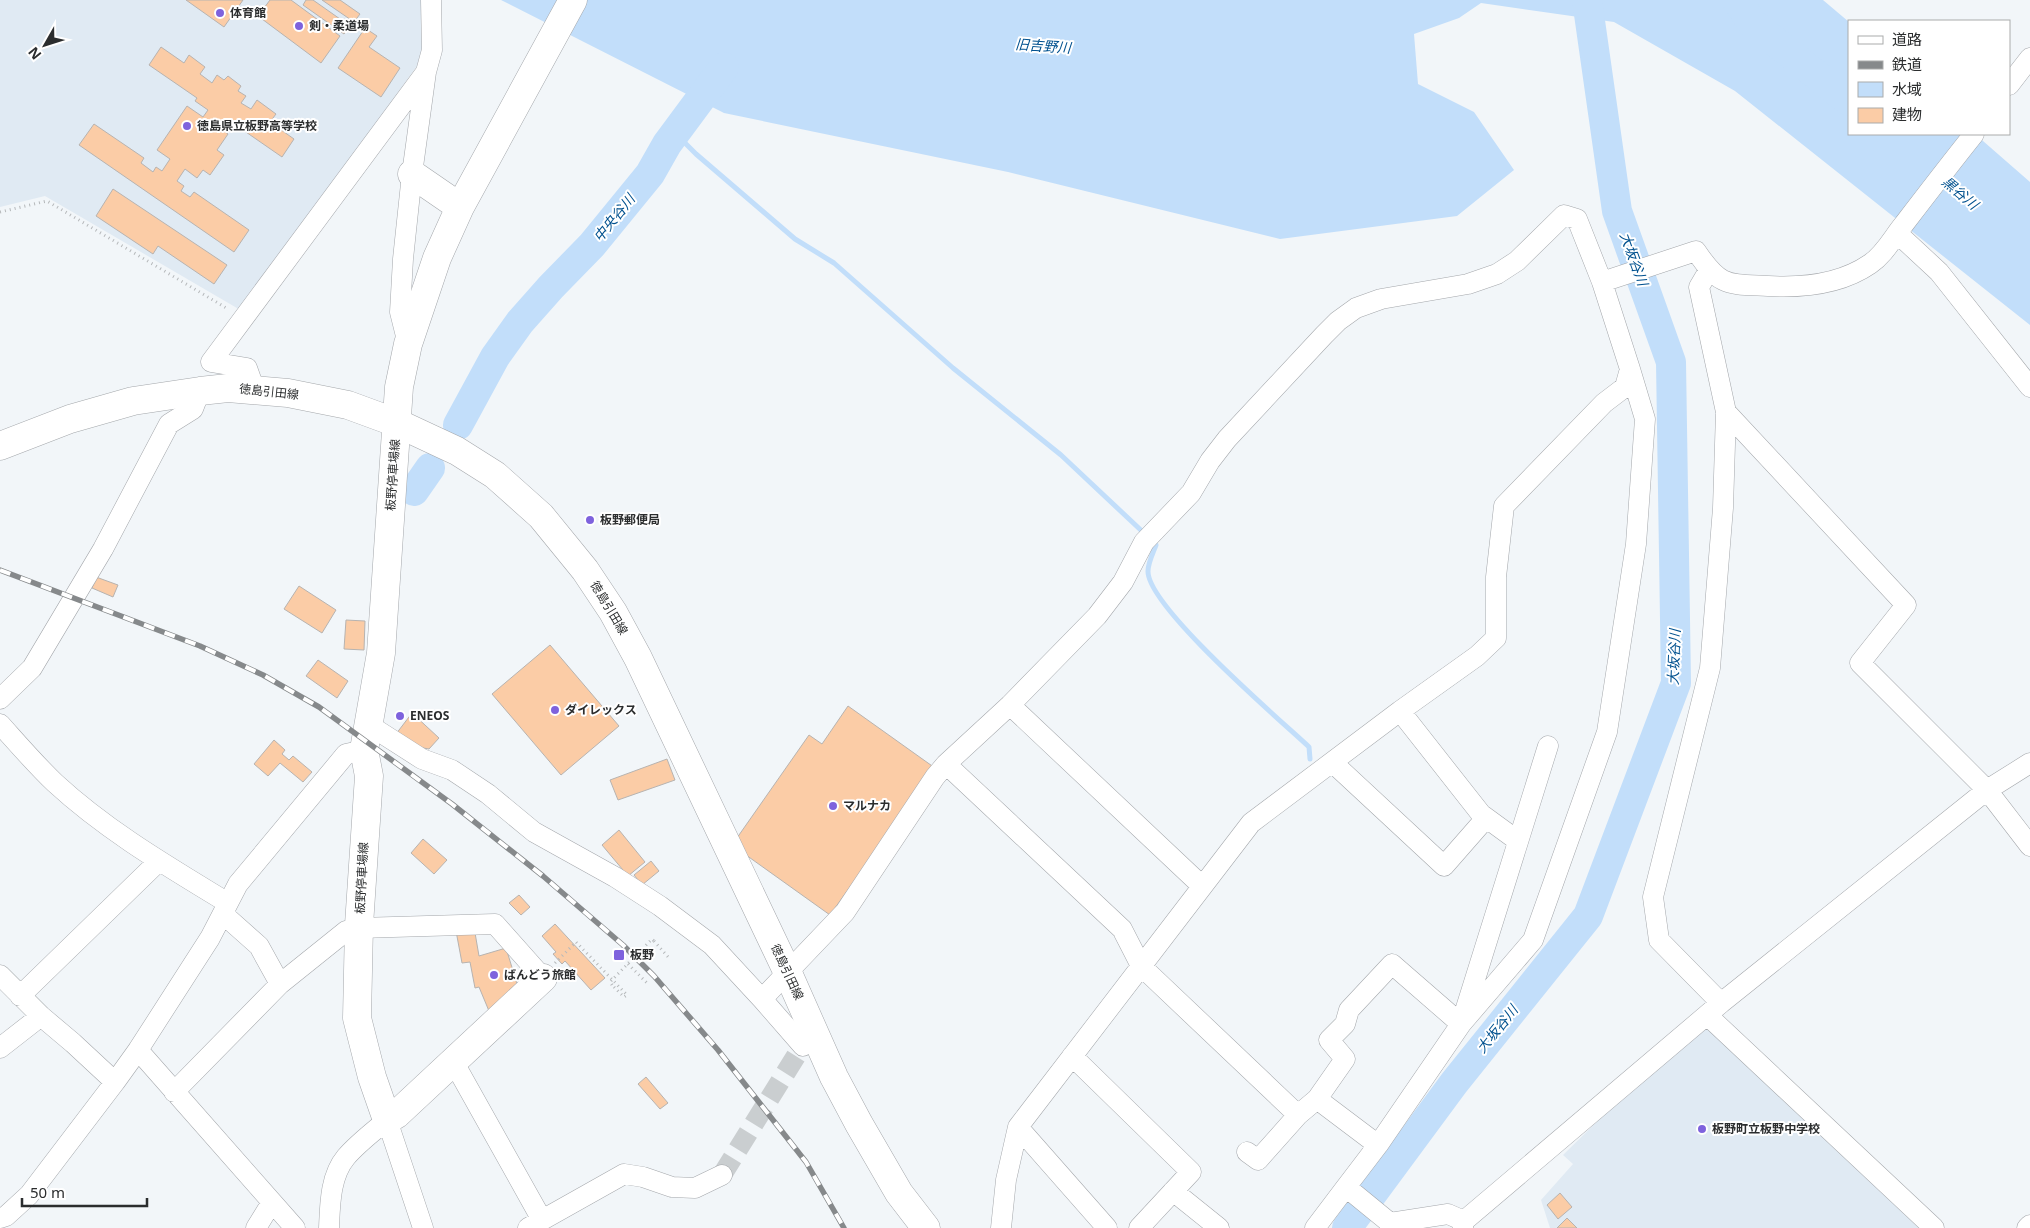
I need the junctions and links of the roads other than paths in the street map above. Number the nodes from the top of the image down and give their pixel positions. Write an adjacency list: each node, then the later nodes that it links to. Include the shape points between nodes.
1 (431, 0): 4 (street, via 432,50)
2 (573, 0): 8 (main road, 板野停車場線)
3 (2030, 58): 5 (street)
4 (426, 72): 7 (street); 15 (street, via 211,362 247,368)
5 (2010, 84)
6 (1973, 135): 9 (street)
7 (412, 174): 8 (main road); 12 (street, via 400,312)
8 (460, 207): 12 (main road, 板野停車場線, via 437,258)
9 (1899, 230): 10 (street, via 1871,264 1844,278 1818,284 1783,287 1728,284); 14 (street, via 1939,272)
10 (1709, 270): 11 (street, via 1696,250); 17 (street, via 1699,287)
11 (1608, 280): 13 (street); 21 (street, via 1577,219 1564,215 1517,261 1497,274 1468,284 1381,299 1356,308 1324,335 1227,439 1191,493 1148,538 1123,582 1097,616)
12 (408, 344): 18 (main road, 板野停車場線, via 399,387)
13 (1630, 370): 22 (street, via 1624,387 1604,403 1504,506 1496,577 1496,638 1477,656); 46 (street, via 1645,419 1636,544 1607,732 1533,940)
14 (2030, 387)
15 (252, 390): 16 (main road, 徳島引田線); 18 (main road, 徳島引田線, via 348,404)
16 (200, 391): 19 (main road, 徳島引田線, via 124,404 70,418); 20 (street, via 193,409 169,424 103,549 32,668)
17 (1726, 412): 29 (street, via 1906,604 1860,663); 44 (street, via 1723,508 1710,668 1653,897 1659,940)
18 (397, 423): 24 (main road, 板野停車場線, via 381,654); 38 (main road, 徳島引田線, via 458,450 495,475 541,516 585,570 638,658)
19 (0, 446)
20 (0, 699)
21 (1010, 705): 28 (street); 34 (street)
22 (1400, 711): 26 (street); 30 (street)
23 (0, 724): 33 (street, via 56,783 98,818)
24 (367, 738): 35 (street, via 334,767 256,860 238,884); 36 (main road, 板野停車場線, via 369,776); 43 (street, via 452,770 488,794 534,832 616,877 660,906 712,945)
25 (1548, 746): 31 (street)
26 (1332, 762): 30 (street, via 1444,866); 34 (street, via 1251,823)
27 (2030, 763): 29 (street)
28 (946, 764): 37 (street, via 1122,929); 38 (street, via 845,912)
29 (1987, 790): 32 (street); 44 (street)
30 (1486, 818): 31 (street)
31 (1518, 841): 46 (street)
32 (2030, 846)
33 (159, 861): 35 (street); 42 (street)
34 (1202, 886): 37 (street)
35 (226, 909): 41 (street, via 259,946); 48 (street)
36 (359, 928): 40 (street, via 495,924); 41 (street, via 346,931); 56 (main road, 板野停車場線, via 357,1018)
37 (1141, 966): 49 (street); 55 (street)
38 (787, 971): 43 (street); 51 (main road, 徳島引田線)
39 (0, 975): 42 (street)
40 (542, 977): 50 (main road)
41 (280, 984): 53 (street)
42 (20, 996): 45 (street)
43 (762, 999): 51 (street, via 800,1051)
44 (1714, 1009): 66 (street); 78 (street)
45 (40, 1016): 47 (street); 52 (street)
46 (1461, 1024): 54 (street, via 1392,964 1349,1010 1346,1024 1329,1040 1345,1059); 58 (street)
47 (0, 1048)
48 (138, 1050): 52 (street); 53 (street)
49 (1072, 1056): 57 (street); 62 (street, via 1191,1172)
50 (453, 1062): 56 (main road); 65 (street)
51 (834, 1077): 72 (main road, 徳島引田線, via 890,1177)
52 (115, 1082): 64 (street, via 29,1195)
53 (174, 1092): 63 (street)
54 (1317, 1099): 55 (street); 58 (street)
55 (1298, 1115): 59 (street, via 1258,1160)
56 (387, 1120): 70 (street, via 345,1158 336,1176); 71 (street)
57 (1018, 1127): 73 (street, via 1006,1180); 74 (street)
58 (1378, 1145): 61 (street)
59 (1247, 1152)
60 (722, 1175): 65 (street, via 695,1188 672,1187 624,1174)
61 (1349, 1190): 66 (street, via 1390,1223 1448,1214); 77 (street)
62 (1173, 1191): 75 (street); 76 (street)
63 (272, 1202): 68 (street); 69 (street)
64 (2, 1214)
65 (535, 1224)
66 (1463, 1224)
67 (2030, 1225): 79 (street)
68 (256, 1228)
69 (295, 1228)
70 (329, 1228)
71 (423, 1228)
72 (926, 1228)
73 (1002, 1228)
74 (1106, 1228)
75 (1139, 1228)
76 (1219, 1228)
77 (1315, 1228)
78 (1934, 1228)
79 (2027, 1228)

